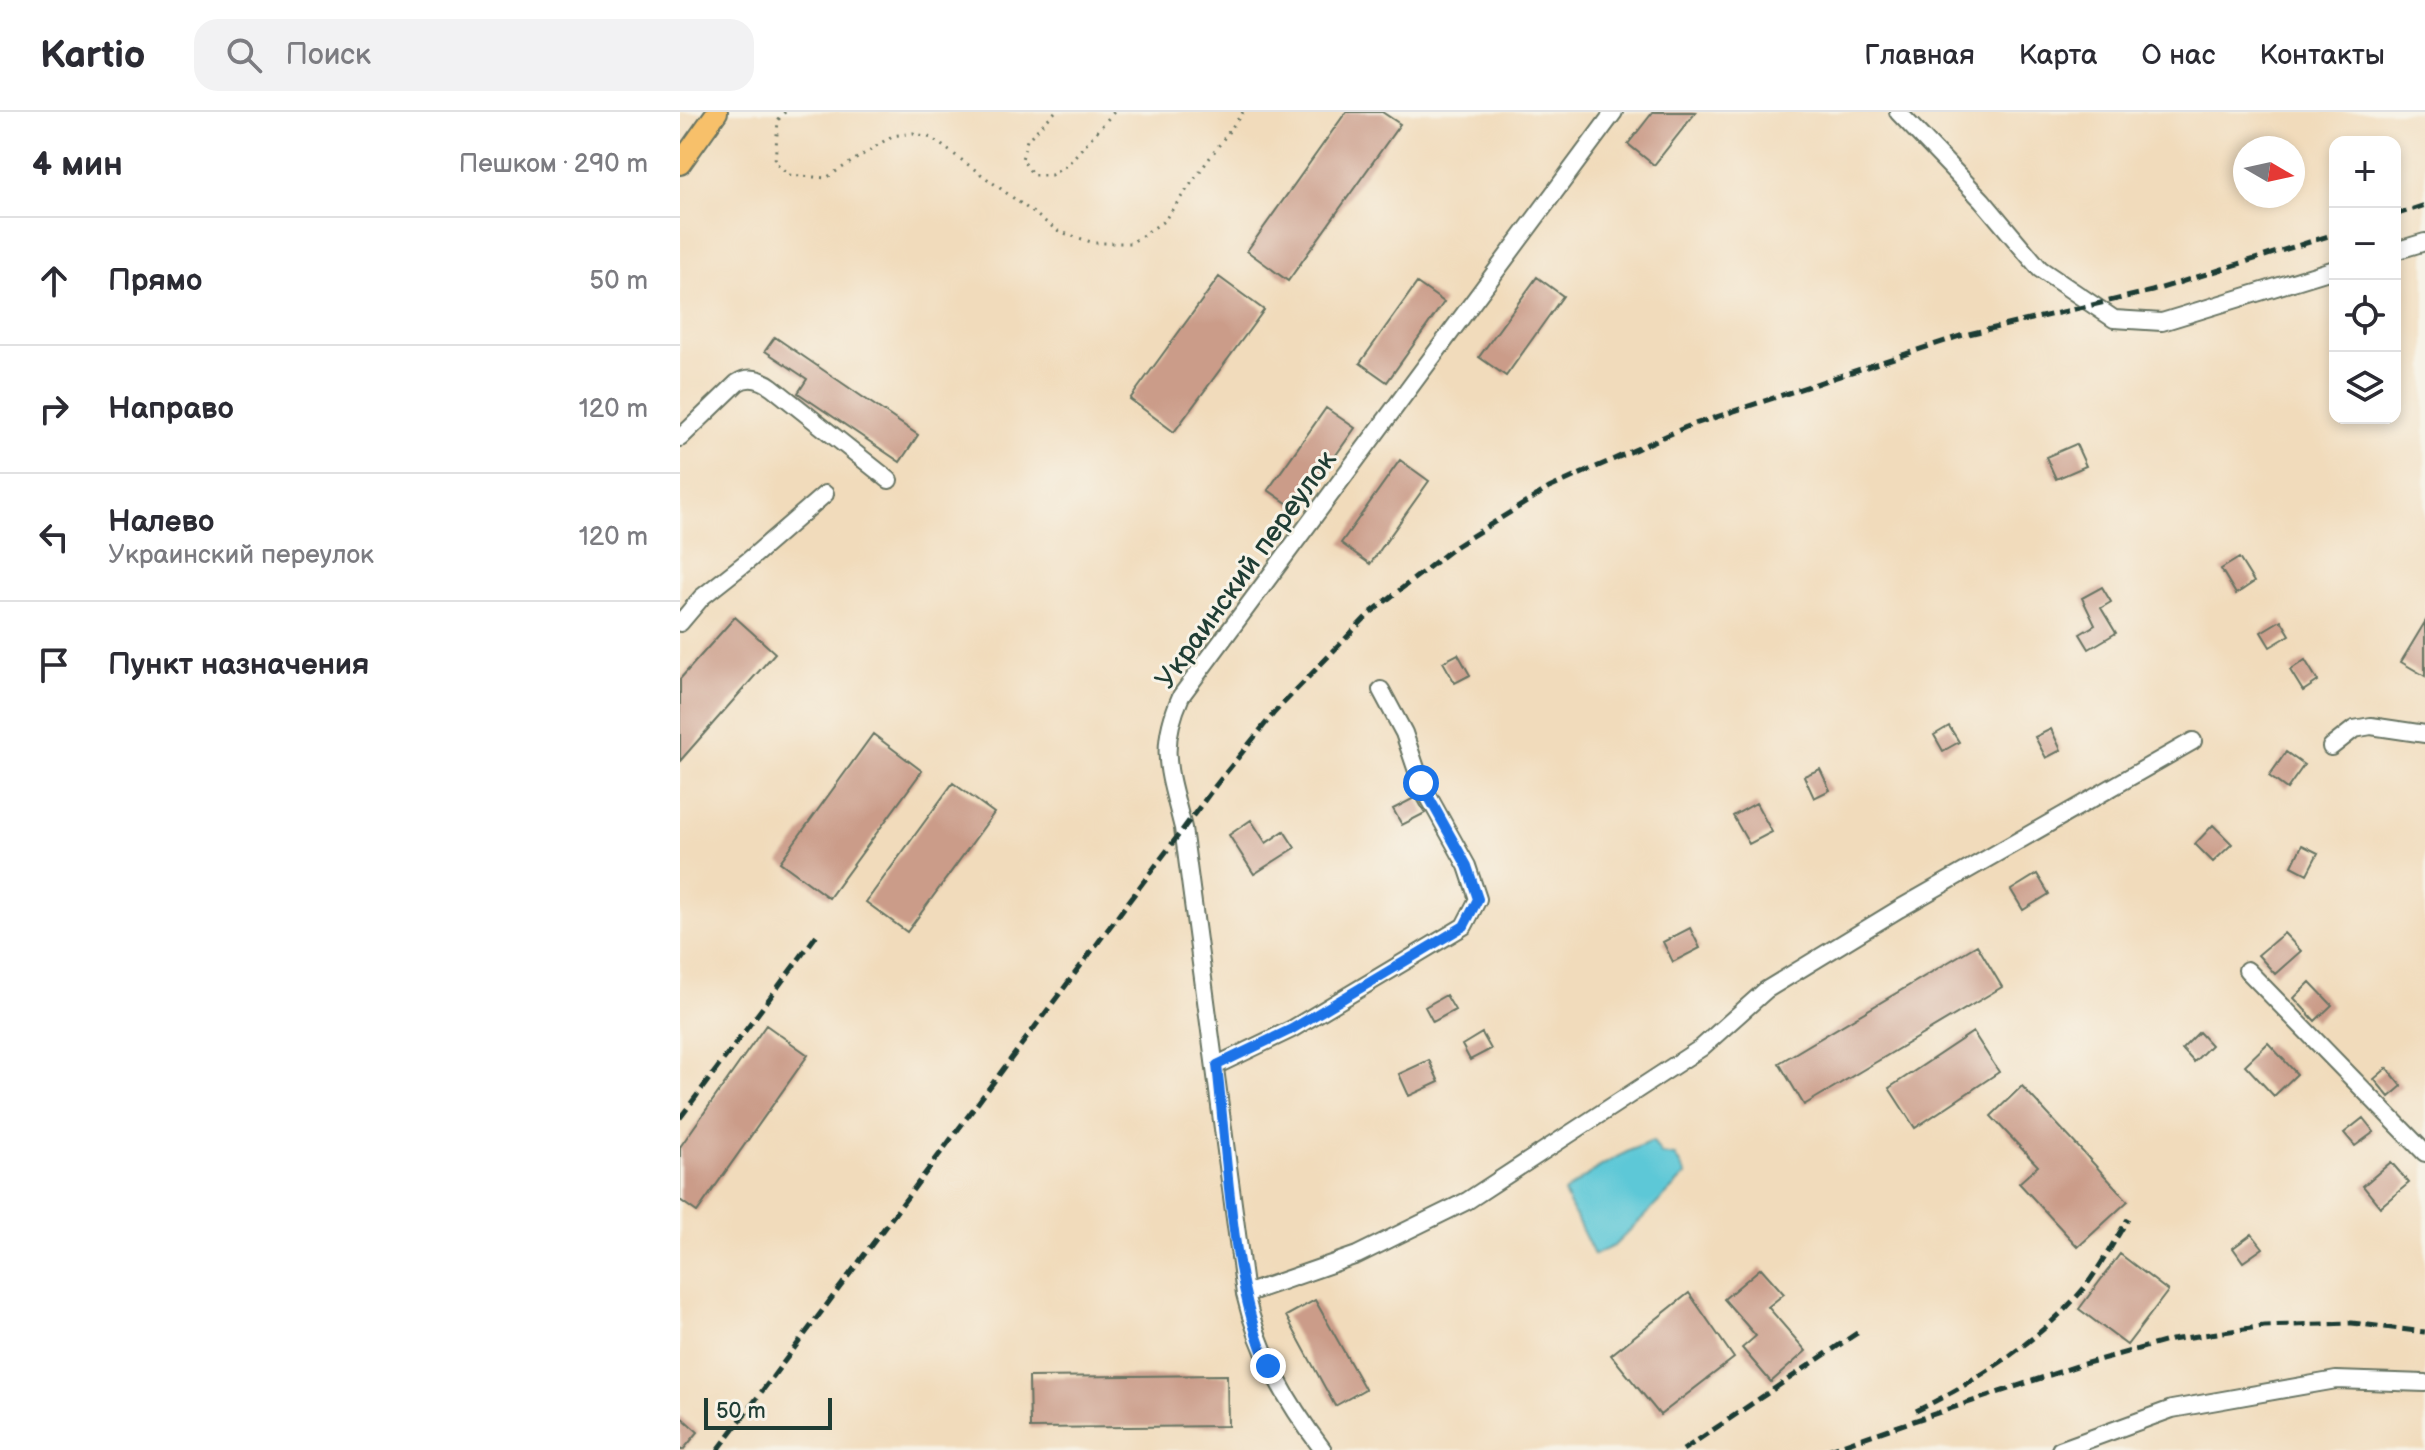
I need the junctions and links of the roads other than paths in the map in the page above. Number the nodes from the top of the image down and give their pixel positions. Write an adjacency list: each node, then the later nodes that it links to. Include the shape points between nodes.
1 (717, 112): 4 (main road)
2 (1614, 112): 17 (street, Украинский переулок, via 1174,712 1167,755 1183,828)
3 (1898, 112): 7 (street, via 2040,269 2114,319 2162,322)
4 (680, 164)
5 (2425, 242): 6 (street)
6 (2401, 249)
7 (2329, 271)
8 (680, 438): 9 (street, via 737,383 756,378)
9 (889, 480)
10 (825, 494): 11 (street, via 702,597)
11 (680, 623)
12 (1381, 690): 17 (street, via 1478,899 1464,926 1292,1029)
13 (2425, 734): 15 (street, via 2371,726 2354,729)
14 (2193, 741): 19 (street, via 1766,990 1701,1048 1467,1201 1357,1255)
15 (2331, 747)
16 (2247, 970): 18 (street)
17 (1217, 1065): 19 (street, Украинский переулок)
18 (2425, 1153)
19 (1245, 1294): 21 (street, Украинский переулок, via 1268,1366)
20 (2425, 1383): 22 (street, via 2336,1380 2172,1409)
21 (1323, 1450)
22 (2060, 1450)

